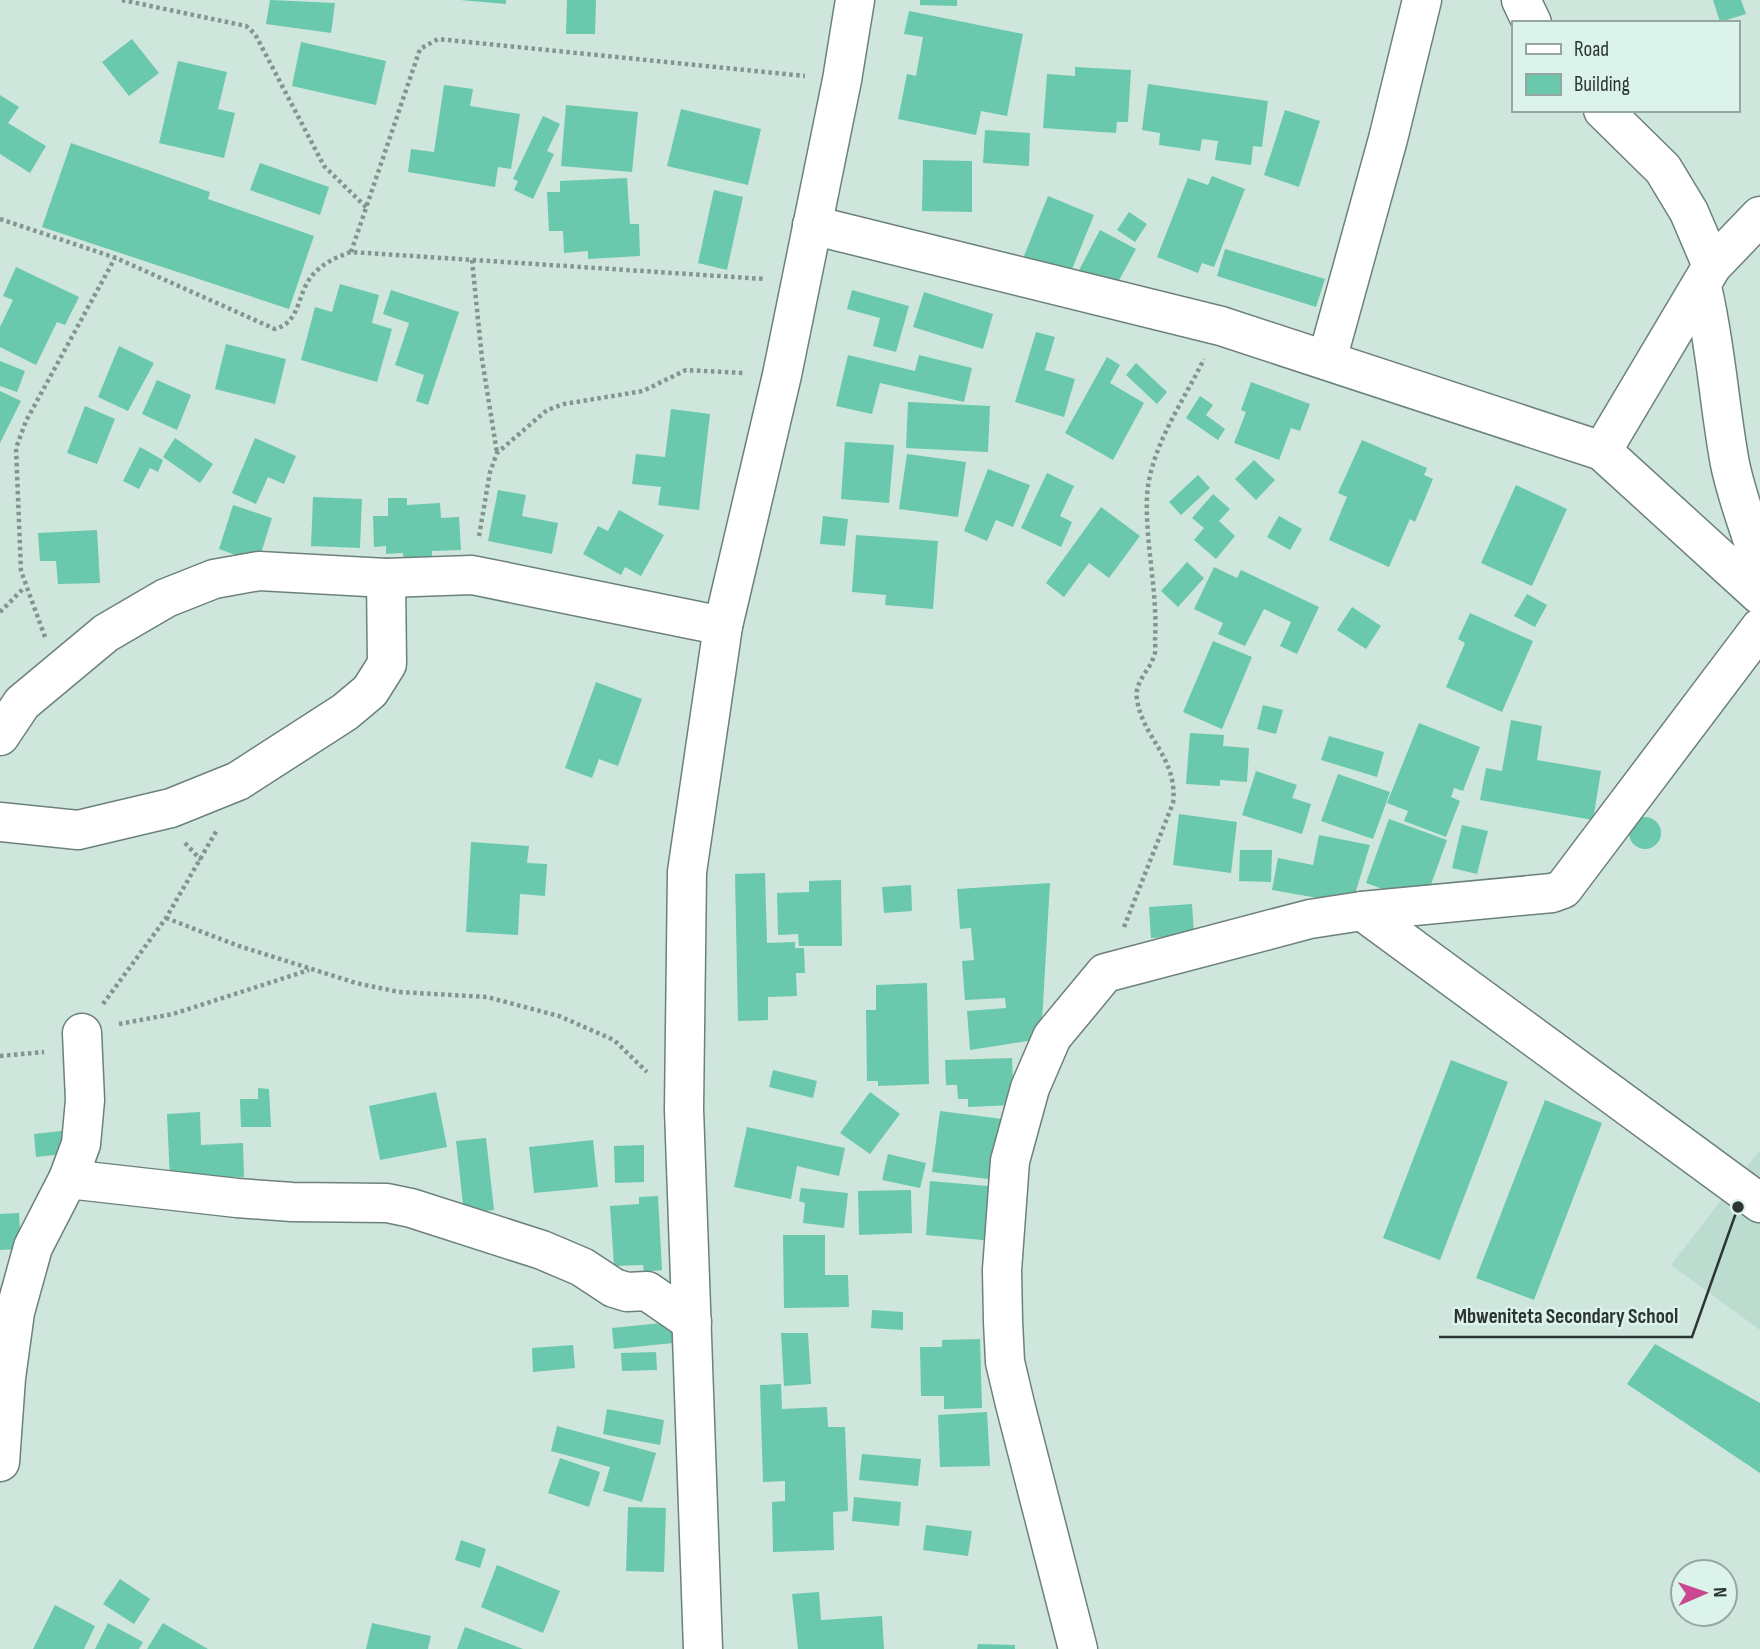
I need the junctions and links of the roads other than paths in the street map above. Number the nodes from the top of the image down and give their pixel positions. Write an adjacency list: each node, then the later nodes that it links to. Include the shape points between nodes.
1 (855, 0): 7 (street)
2 (1422, 0): 9 (street)
3 (1521, 0): 4 (street)
4 (1530, 21)
5 (1606, 112): 8 (street, via 1663,169 1689,212)
6 (1760, 216): 8 (street)
7 (813, 225): 9 (street, via 1221,326); 14 (street)
8 (1707, 276): 10 (street); 11 (street, via 1730,462)
9 (1327, 360): 10 (street)
10 (1602, 451): 13 (street)
11 (1760, 563)
12 (386, 578): 14 (street, via 472,575); 16 (street, via 259,571 214,579 166,598 106,633 22,703); 17 (street, via 387,664 370,691 237,781 171,807 78,830)
13 (1760, 596)
14 (723, 626): 22 (street, via 687,872 684,1109)
15 (1760, 628): 18 (street, via 1563,889)
16 (0, 736)
17 (0, 822)
18 (1362, 911): 21 (street); 25 (street, via 1310,919 1105,973 1052,1037 1030,1088 1010,1161 1002,1270 1006,1362)
19 (84, 1030): 20 (street, via 81,1144)
20 (68, 1179): 22 (street, via 237,1198 387,1203 411,1208 542,1250 582,1267 614,1288 647,1291); 23 (street, via 33,1247 15,1312)
21 (1760, 1203)
22 (692, 1322): 24 (street)
23 (0, 1462)
24 (703, 1649)
25 (1078, 1649)

